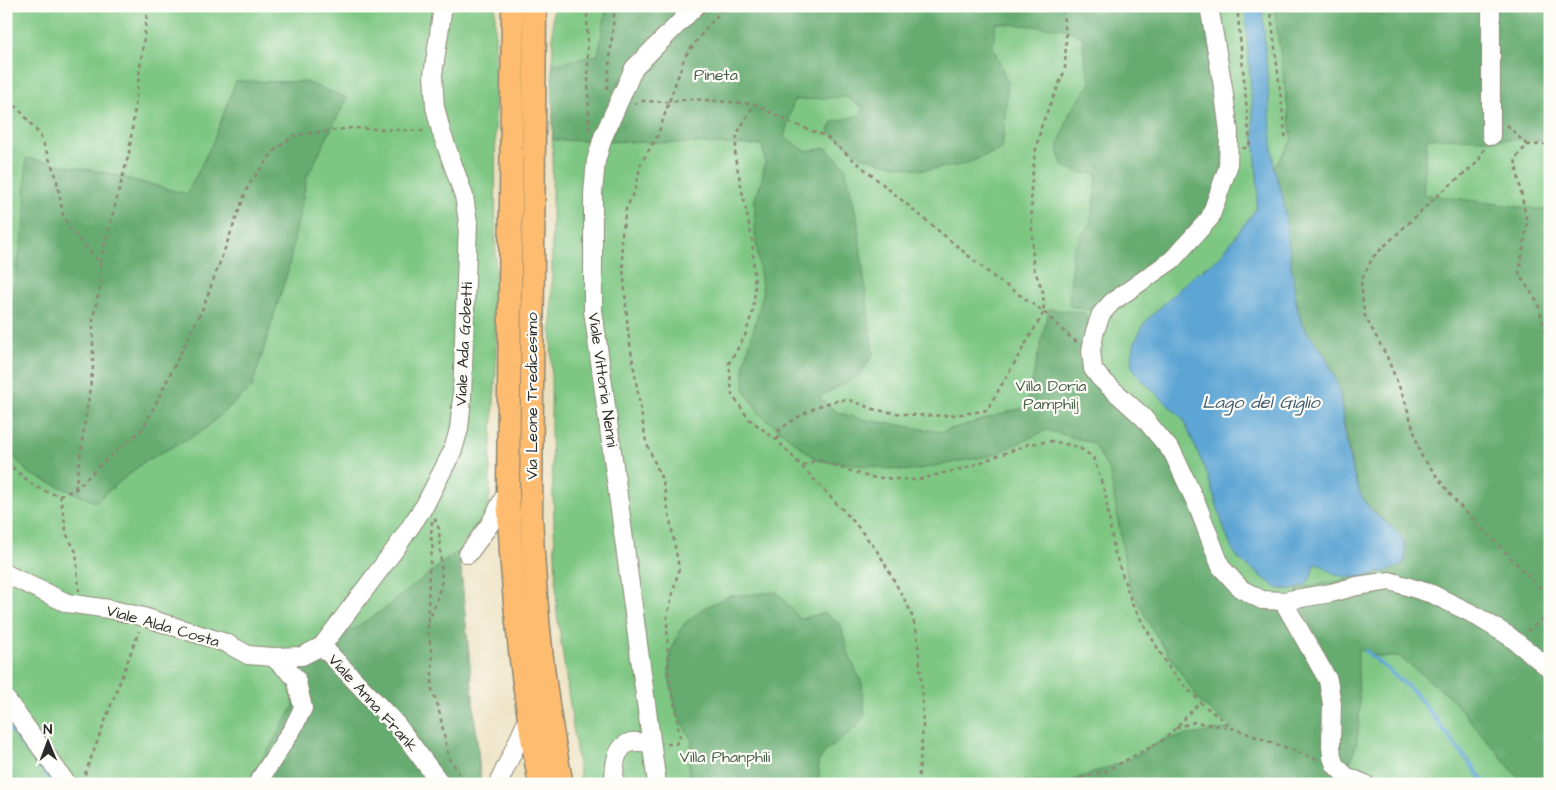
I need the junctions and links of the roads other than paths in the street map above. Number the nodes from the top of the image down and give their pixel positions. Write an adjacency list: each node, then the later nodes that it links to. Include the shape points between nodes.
1 (443, 6): 12 (street, Viale Ada Gobetti, via 433,75 435,107 464,196 468,222 462,398 456,441 425,505)
2 (513, 6): 8 (main road, Via Leone Tredicesimo)
3 (536, 6): 23 (main road, Via Leone Tredicesimo, via 531,514 540,648)
4 (696, 6): 17 (street, Viale Vittoria Nenni, via 634,68 603,137 596,161 593,193 593,310)
5 (1209, 6): 11 (street, via 1223,87 1229,139 1228,167 1210,218 1172,260 1112,302 1101,314 1091,350 1093,369 1143,417 1173,452 1221,567 1241,588 1262,600)
6 (1491, 6): 7 (street)
7 (1491, 136)
8 (508, 490): 9 (street); 16 (main road, Via Leone Tredicesimo, via 514,601)
9 (468, 554)
10 (6, 574): 13 (street, Viale Alda Costa, via 66,603 144,617 226,643 248,655)
11 (1283, 601): 14 (street, via 1390,581 1432,594 1509,636); 26 (street, via 1328,680 1335,766 1346,776)
12 (322, 646): 13 (street, Viale Alda Costa, via 302,656); 20 (street, Viale Anna Frank, via 398,725)
13 (274, 658): 19 (street, via 296,678 303,708)
14 (1550, 669)
15 (6, 699): 18 (street)
16 (528, 719): 21 (street); 22 (main road, Via Leone Tredicesimo)
17 (651, 743): 24 (street, via 632,742 622,748 616,758); 25 (street, Viale Vittoria Nenni)
18 (67, 784)
19 (257, 784)
20 (441, 784)
21 (498, 784)
22 (540, 784)
23 (562, 784)
24 (614, 784)
25 (657, 784)
26 (1366, 784)

